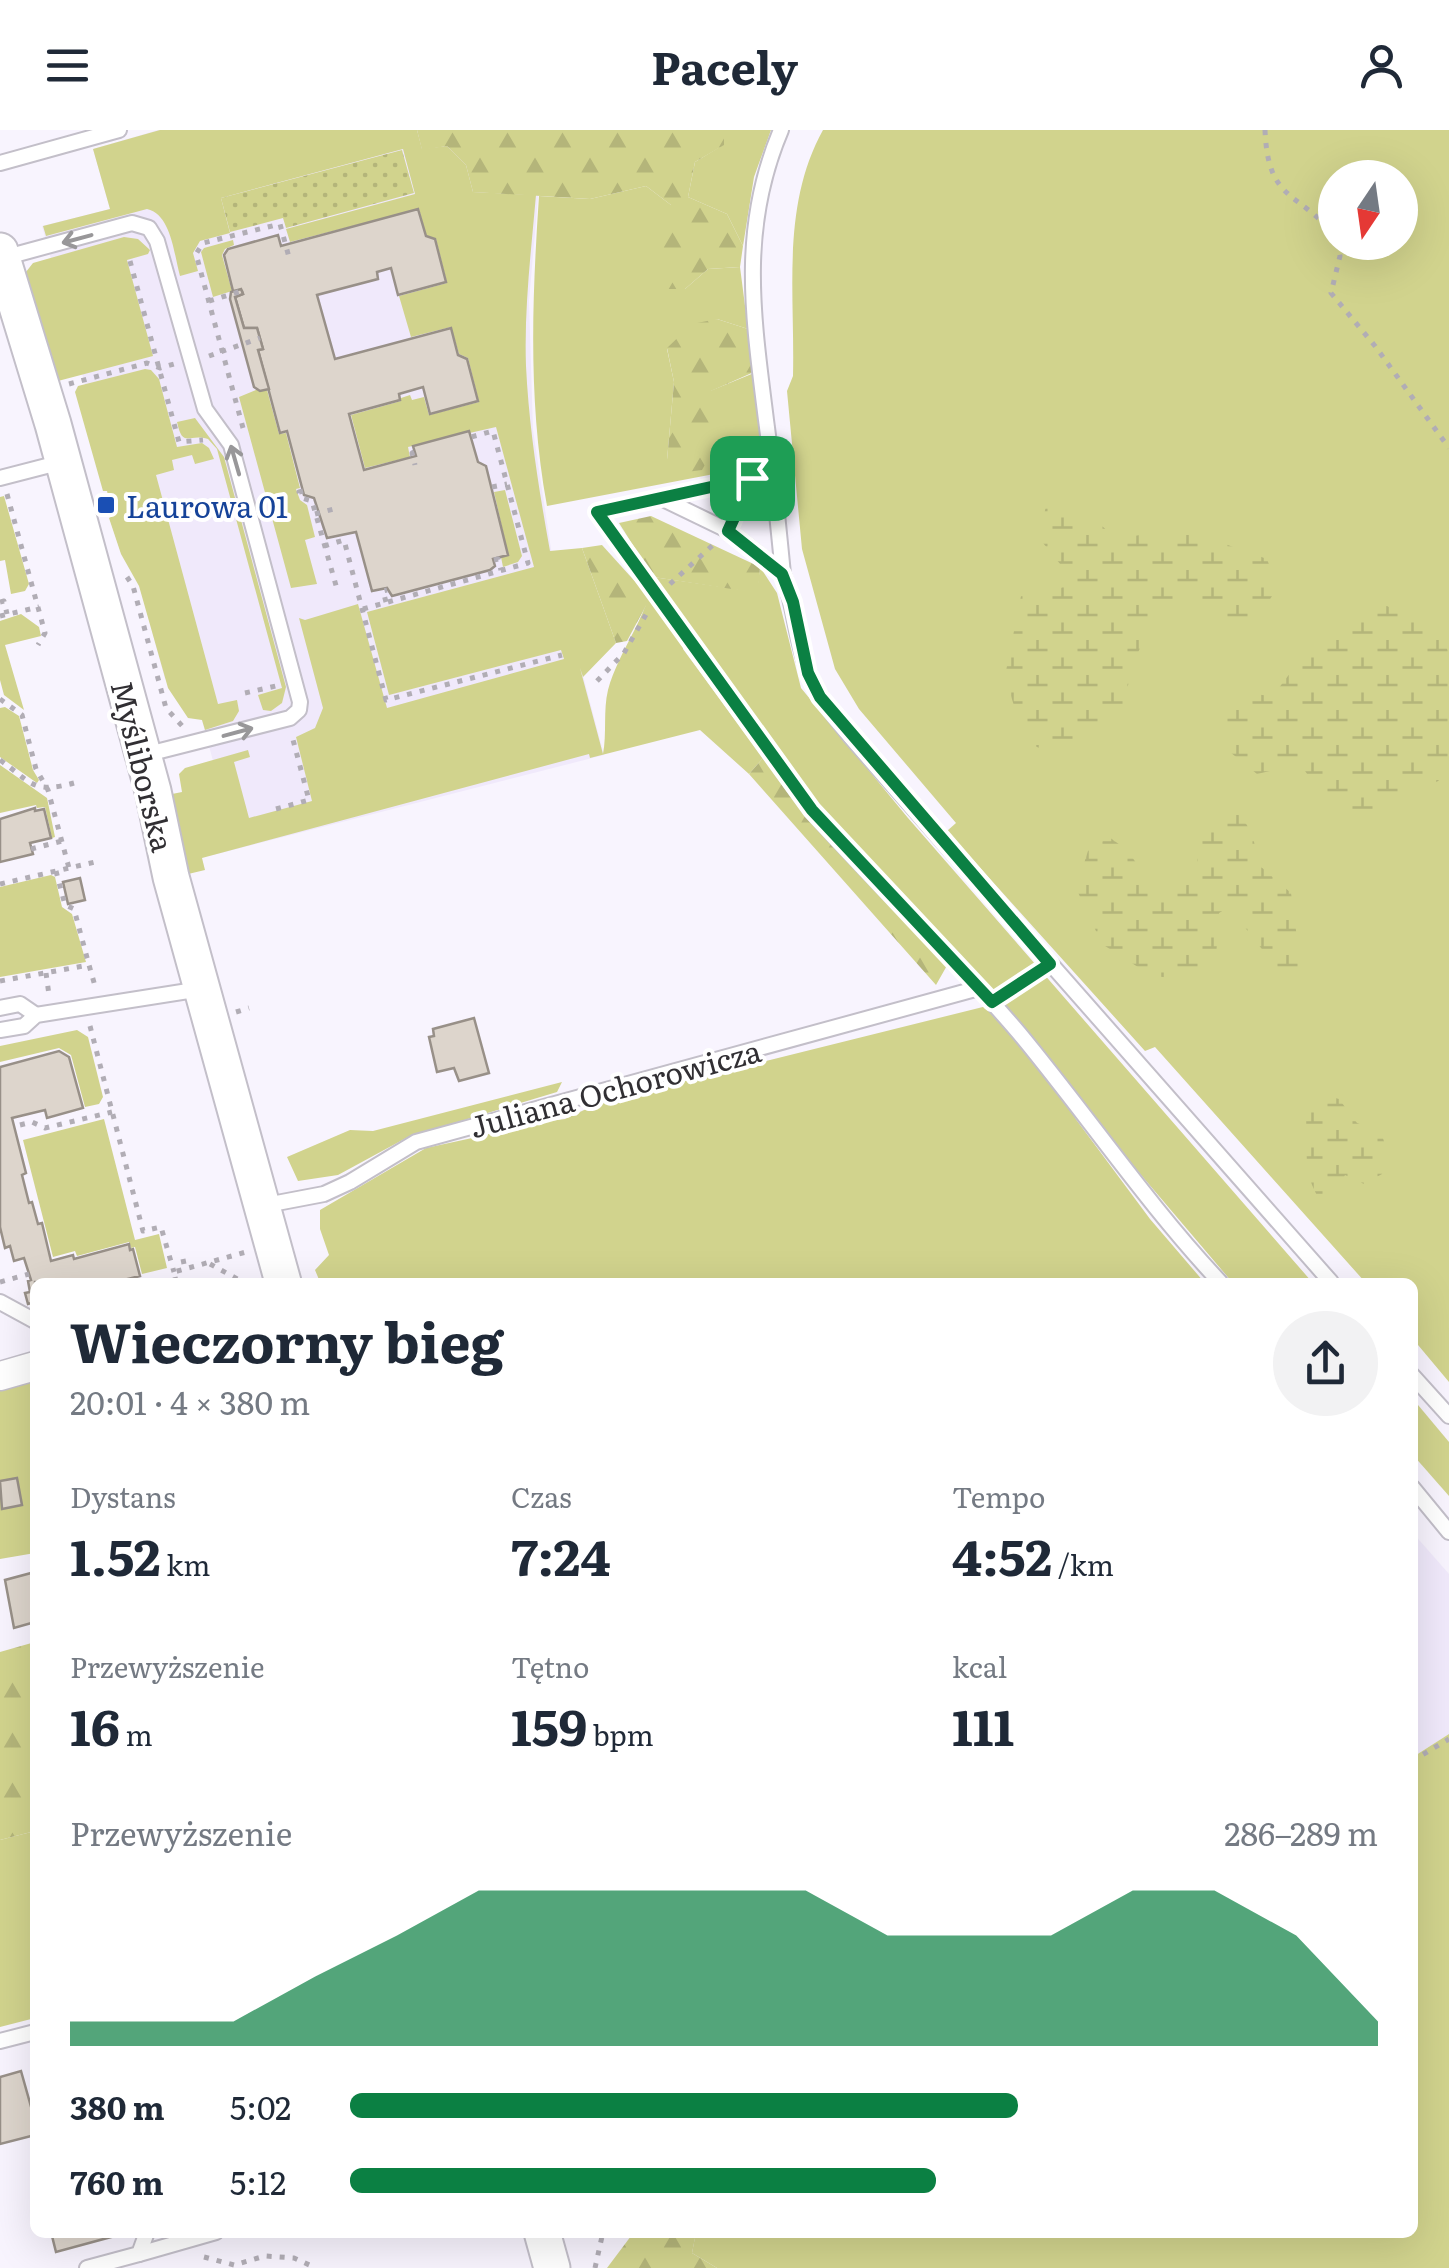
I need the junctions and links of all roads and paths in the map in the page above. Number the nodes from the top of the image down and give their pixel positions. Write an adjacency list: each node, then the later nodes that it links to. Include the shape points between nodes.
1 (119, 130): 4 (lane)
2 (781, 130): 21 (lane, via 760,192 752,257 753,322)
3 (1265, 130): 5 (path, via 1275,182)
4 (0, 163)
5 (1318, 222)
6 (1339, 260): 17 (path, via 1331,293)
7 (130, 261): 13 (path)
8 (2, 262): 12 (lane, one-way to 8, via 149,228 132,224); 14 (street, Myśliborska)
9 (242, 291): 10 (path)
10 (209, 301)
11 (260, 338): 12 (path)
12 (191, 360): 13 (path); 49 (lane, one-way to 12, via 290,718 300,702 231,445 205,409)
13 (160, 368): 14 (path, via 147,364 67,384 76,419); 16 (path, via 179,442)
14 (54, 424): 19 (street, Myśliborska)
15 (471, 437): 23 (path, via 493,431)
16 (210, 445)
17 (1449, 448)
18 (414, 452): 20 (path)
19 (64, 462): 22 (lane); 49 (street, Myśliborska)
20 (415, 465)
21 (773, 474): 26 (lane); 33 (lane)
22 (2, 477): 39 (path)
23 (507, 484): 24 (path); 32 (path, via 528,563)
24 (492, 488)
25 (303, 491): 28 (path)
26 (662, 499): 29 (lane); 36 (lane, via 597,512)
27 (334, 509): 28 (path)
28 (316, 514): 30 (path)
29 (728, 531): 33 (lane); 36 (path)
30 (324, 546): 34 (path); 40 (path, via 344,540)
31 (494, 560): 32 (path)
32 (501, 570): 38 (path)
33 (782, 574): 60 (lane, via 820,697)
34 (337, 589)
35 (387, 590): 38 (path)
36 (658, 595): 44 (path, via 624,653); 64 (lane, via 812,810)
37 (0, 602): 41 (path)
38 (386, 602): 40 (path)
39 (38, 607): 41 (path); 42 (path, via 45,634)
40 (362, 608): 43 (path, via 386,700)
41 (4, 615)
42 (38, 645)
43 (562, 654)
44 (597, 681)
45 (278, 685): 46 (path)
46 (246, 693)
47 (1, 701): 52 (path, via 22,715)
48 (292, 734): 53 (path, via 309,800)
49 (144, 756): 63 (street, Myśliborska)
50 (0, 760): 52 (path)
51 (74, 783): 52 (path)
52 (48, 790): 54 (path)
53 (276, 808)
54 (62, 841): 55 (path); 57 (path)
55 (31, 849)
56 (95, 862): 57 (path)
57 (69, 868): 58 (path)
58 (56, 871): 59 (path); 61 (path)
59 (0, 884)
60 (1050, 964): 65 (path); 84 (lane)
61 (89, 965): 62 (path); 66 (path)
62 (0, 981)
63 (202, 988): 66 (lane); 73 (street, Myśliborska)
64 (979, 988): 65 (lane); 73 (lane, Juliana Ochorowicza, via 416,1142 324,1194)
65 (992, 1002): 83 (lane)
66 (100, 1006): 68 (lane)
67 (0, 1008): 68 (lane, via 20,1004)
68 (36, 1015): 70 (lane, via 24,1026)
69 (89, 1022): 71 (path)
70 (0, 1030)
71 (112, 1112): 72 (path, via 45,1128); 78 (path, via 143,1232 161,1227)
72 (20, 1125)
73 (261, 1206): 82 (street, Myśliborska)
74 (258, 1248): 76 (path)
75 (183, 1259): 77 (path)
76 (207, 1263): 77 (path); 81 (path)
77 (185, 1269): 78 (path)
78 (174, 1272): 80 (path)
79 (30, 1274): 85 (path)
80 (175, 1278)
81 (237, 1278)
82 (282, 1278)
83 (1217, 1278)
84 (1327, 1278)
85 (0, 1282)
86 (0, 1302): 87 (lane)
87 (30, 1317)
88 (30, 1367): 89 (street)
89 (0, 1376)
90 (1418, 1382): 91 (lane)
91 (1449, 1416)
92 (1418, 1493): 93 (lane)
93 (1449, 1532)
94 (1449, 1739): 95 (path)
95 (1418, 1758)
96 (30, 2033): 97 (lane)
97 (0, 2042)
98 (145, 2238): 102 (lane)
99 (195, 2238): 102 (lane)
100 (544, 2238): 106 (street)
101 (602, 2238): 107 (path)
102 (139, 2254): 104 (lane)
103 (193, 2254): 105 (path, via 234,2265 265,2256 294,2258)
104 (87, 2268)
105 (316, 2268)
106 (552, 2268)
107 (594, 2268)

